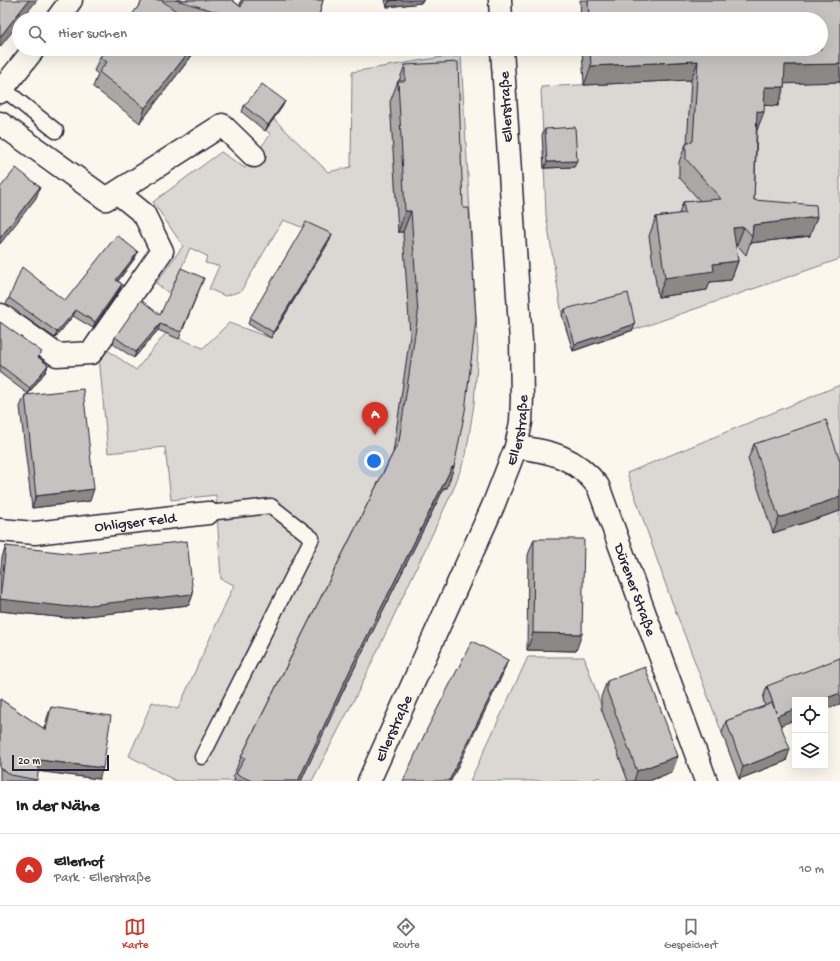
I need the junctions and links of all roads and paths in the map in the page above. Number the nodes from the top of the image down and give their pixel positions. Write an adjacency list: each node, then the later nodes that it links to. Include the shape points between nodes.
1 (71, 0): 3 (street)
2 (500, 0): 4 (street)
3 (62, 12)
4 (501, 12)
5 (28, 56): 7 (street)
6 (502, 56): 13 (street, Ellerstraße, via 521,342 522,397)
7 (1, 89): 9 (lane)
8 (0, 123): 11 (street, via 106,199)
9 (56, 131)
10 (254, 156): 11 (street, via 222,125)
11 (118, 193): 12 (street, via 144,214 162,251 91,353 57,355)
12 (1, 315)
13 (516, 446): 17 (street, Ellerstraße, via 493,506); 18 (street, Dürener Straße, via 563,457 575,463 598,486)
14 (208, 513): 15 (street, Ohligser Feld, via 34,533); 16 (lane, Ohligser Feld, via 271,506 312,538)
15 (0, 530)
16 (202, 757)
17 (369, 781)
18 (706, 781)

